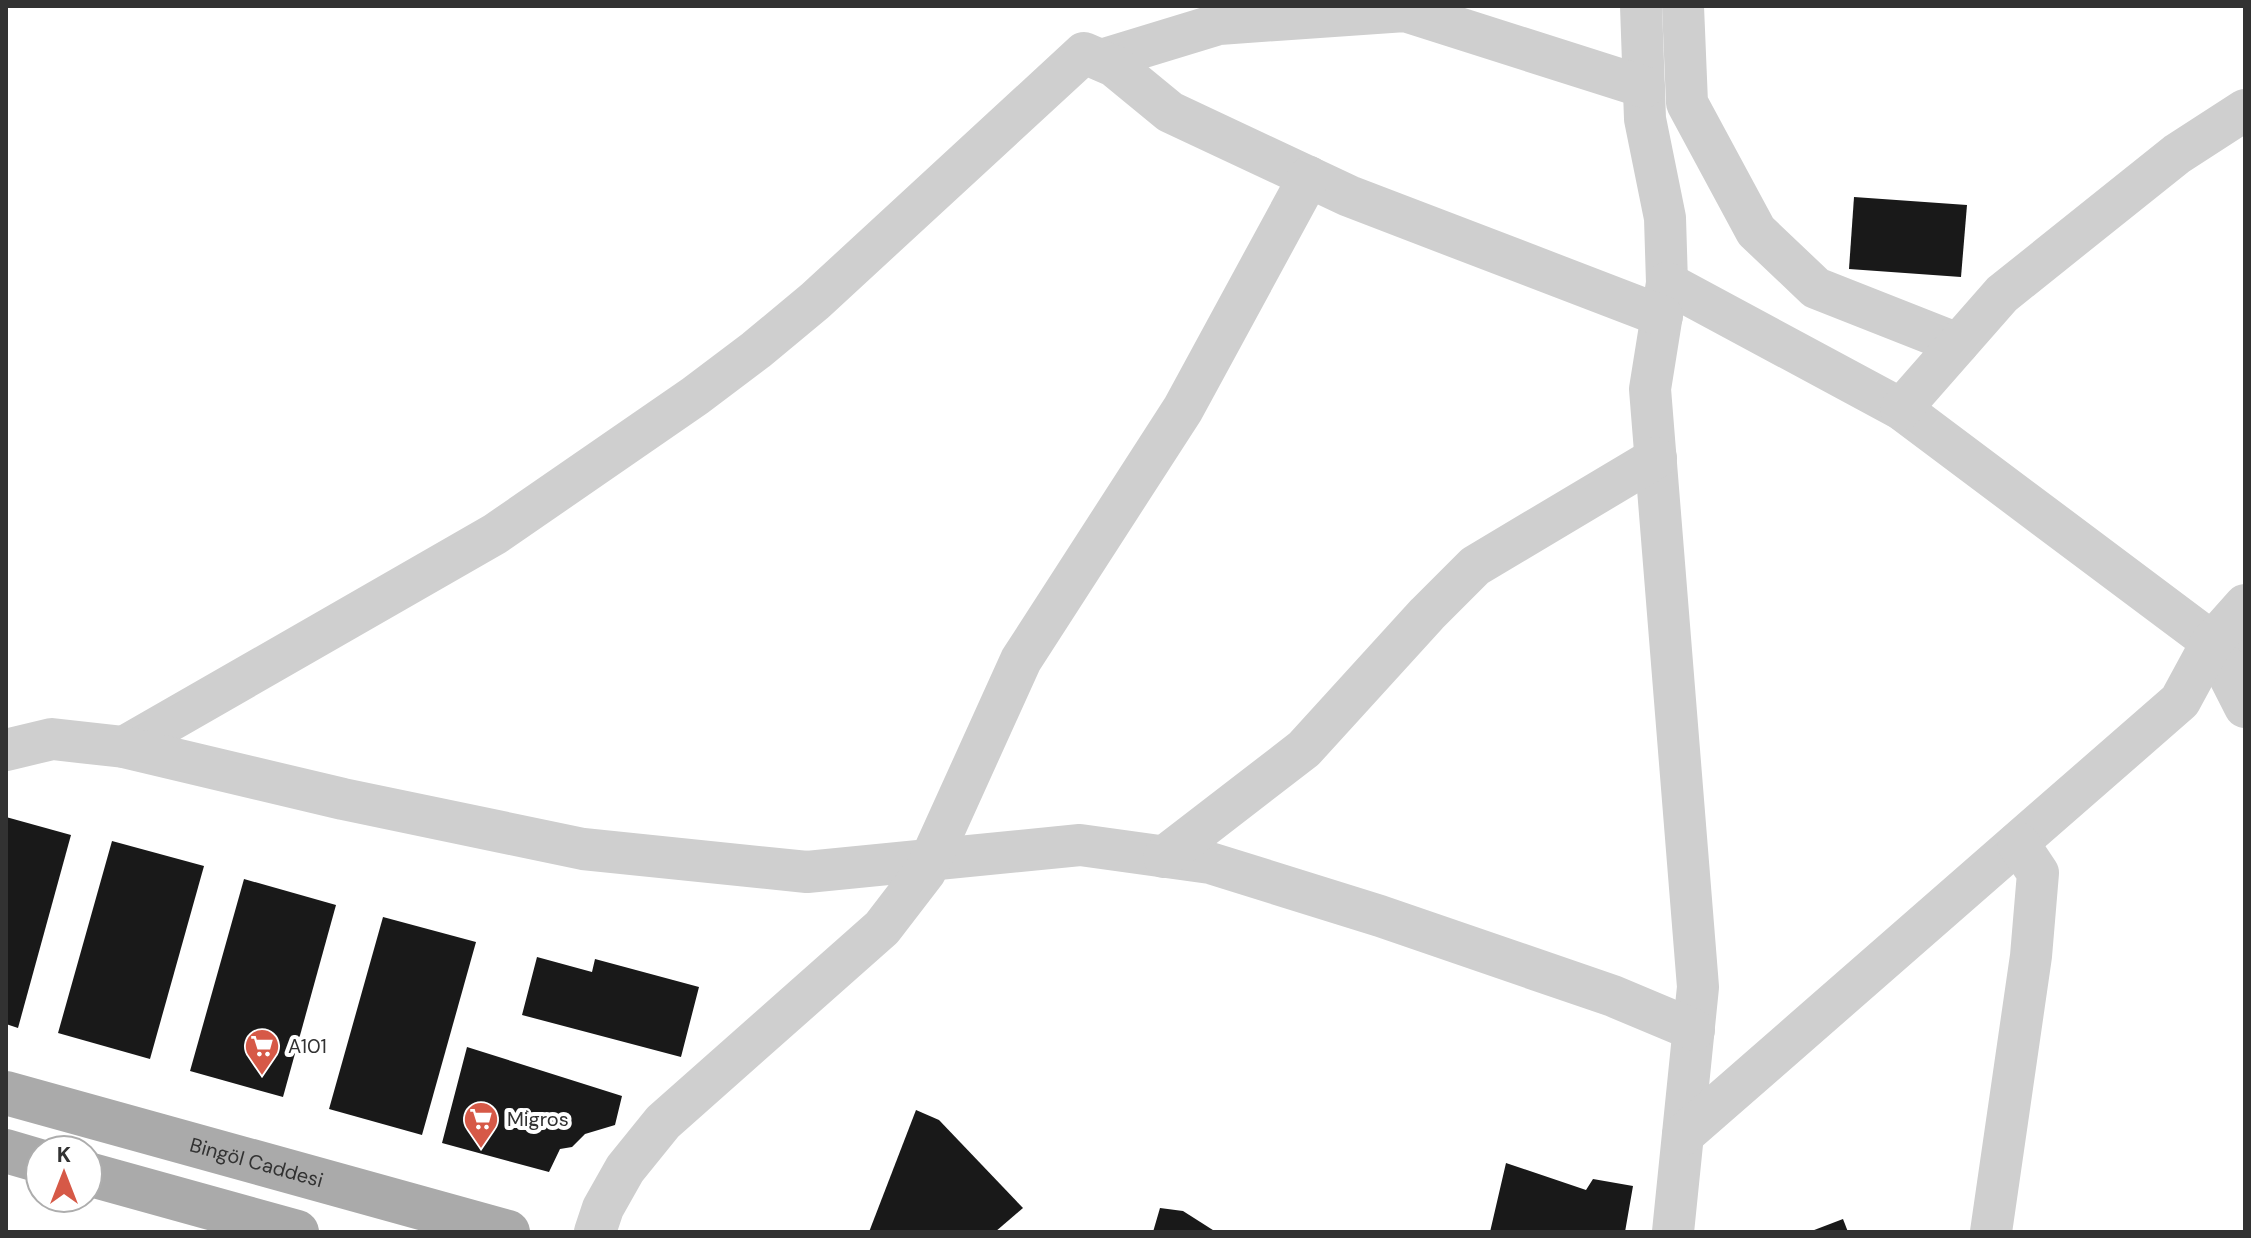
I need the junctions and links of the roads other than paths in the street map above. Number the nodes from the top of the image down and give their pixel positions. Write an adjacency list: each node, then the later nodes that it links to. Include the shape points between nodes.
1 (1641, 6): 4 (street)
2 (1683, 6): 8 (street, via 1687,103 1756,231 1816,288)
3 (1101, 60): 4 (street, via 1219,24 1405,11); 6 (street, via 1170,112); 14 (street, via 1084,53 815,301 683,404 495,534)
4 (1644, 87): 7 (street, via 1645,119 1665,218)
5 (2245, 110): 8 (street, via 2177,154 2002,294)
6 (1309, 177): 7 (street, via 1349,196); 18 (street, via 1183,409 1021,660)
7 (1665, 300): 9 (street); 10 (street, via 1650,389)
8 (1958, 344): 9 (street)
9 (1901, 409): 12 (street)
10 (1656, 458): 17 (street, via 1475,566 1304,749); 19 (street, via 1698,987)
11 (2245, 605): 12 (street)
12 (2228, 650): 13 (street); 16 (street, via 2180,701)
13 (2245, 707)
14 (124, 747): 15 (street, via 52,739); 18 (street, via 583,849 807,872)
15 (6, 750)
16 (2018, 843): 21 (street); 27 (street, via 2038,873)
17 (1164, 857): 18 (street, via 1080,845); 19 (street, via 1210,863 1380,916 1613,996)
18 (932, 858): 25 (street, via 882,928 663,1122 625,1169)
19 (1694, 1030): 21 (street)
20 (6, 1093): 24 (main road, Bingöl Caddesi)
21 (1683, 1135): 26 (street)
22 (104, 1178): 23 (main road)
23 (297, 1232)
24 (508, 1232)
25 (595, 1232)
26 (1673, 1232)
27 (1991, 1232)

